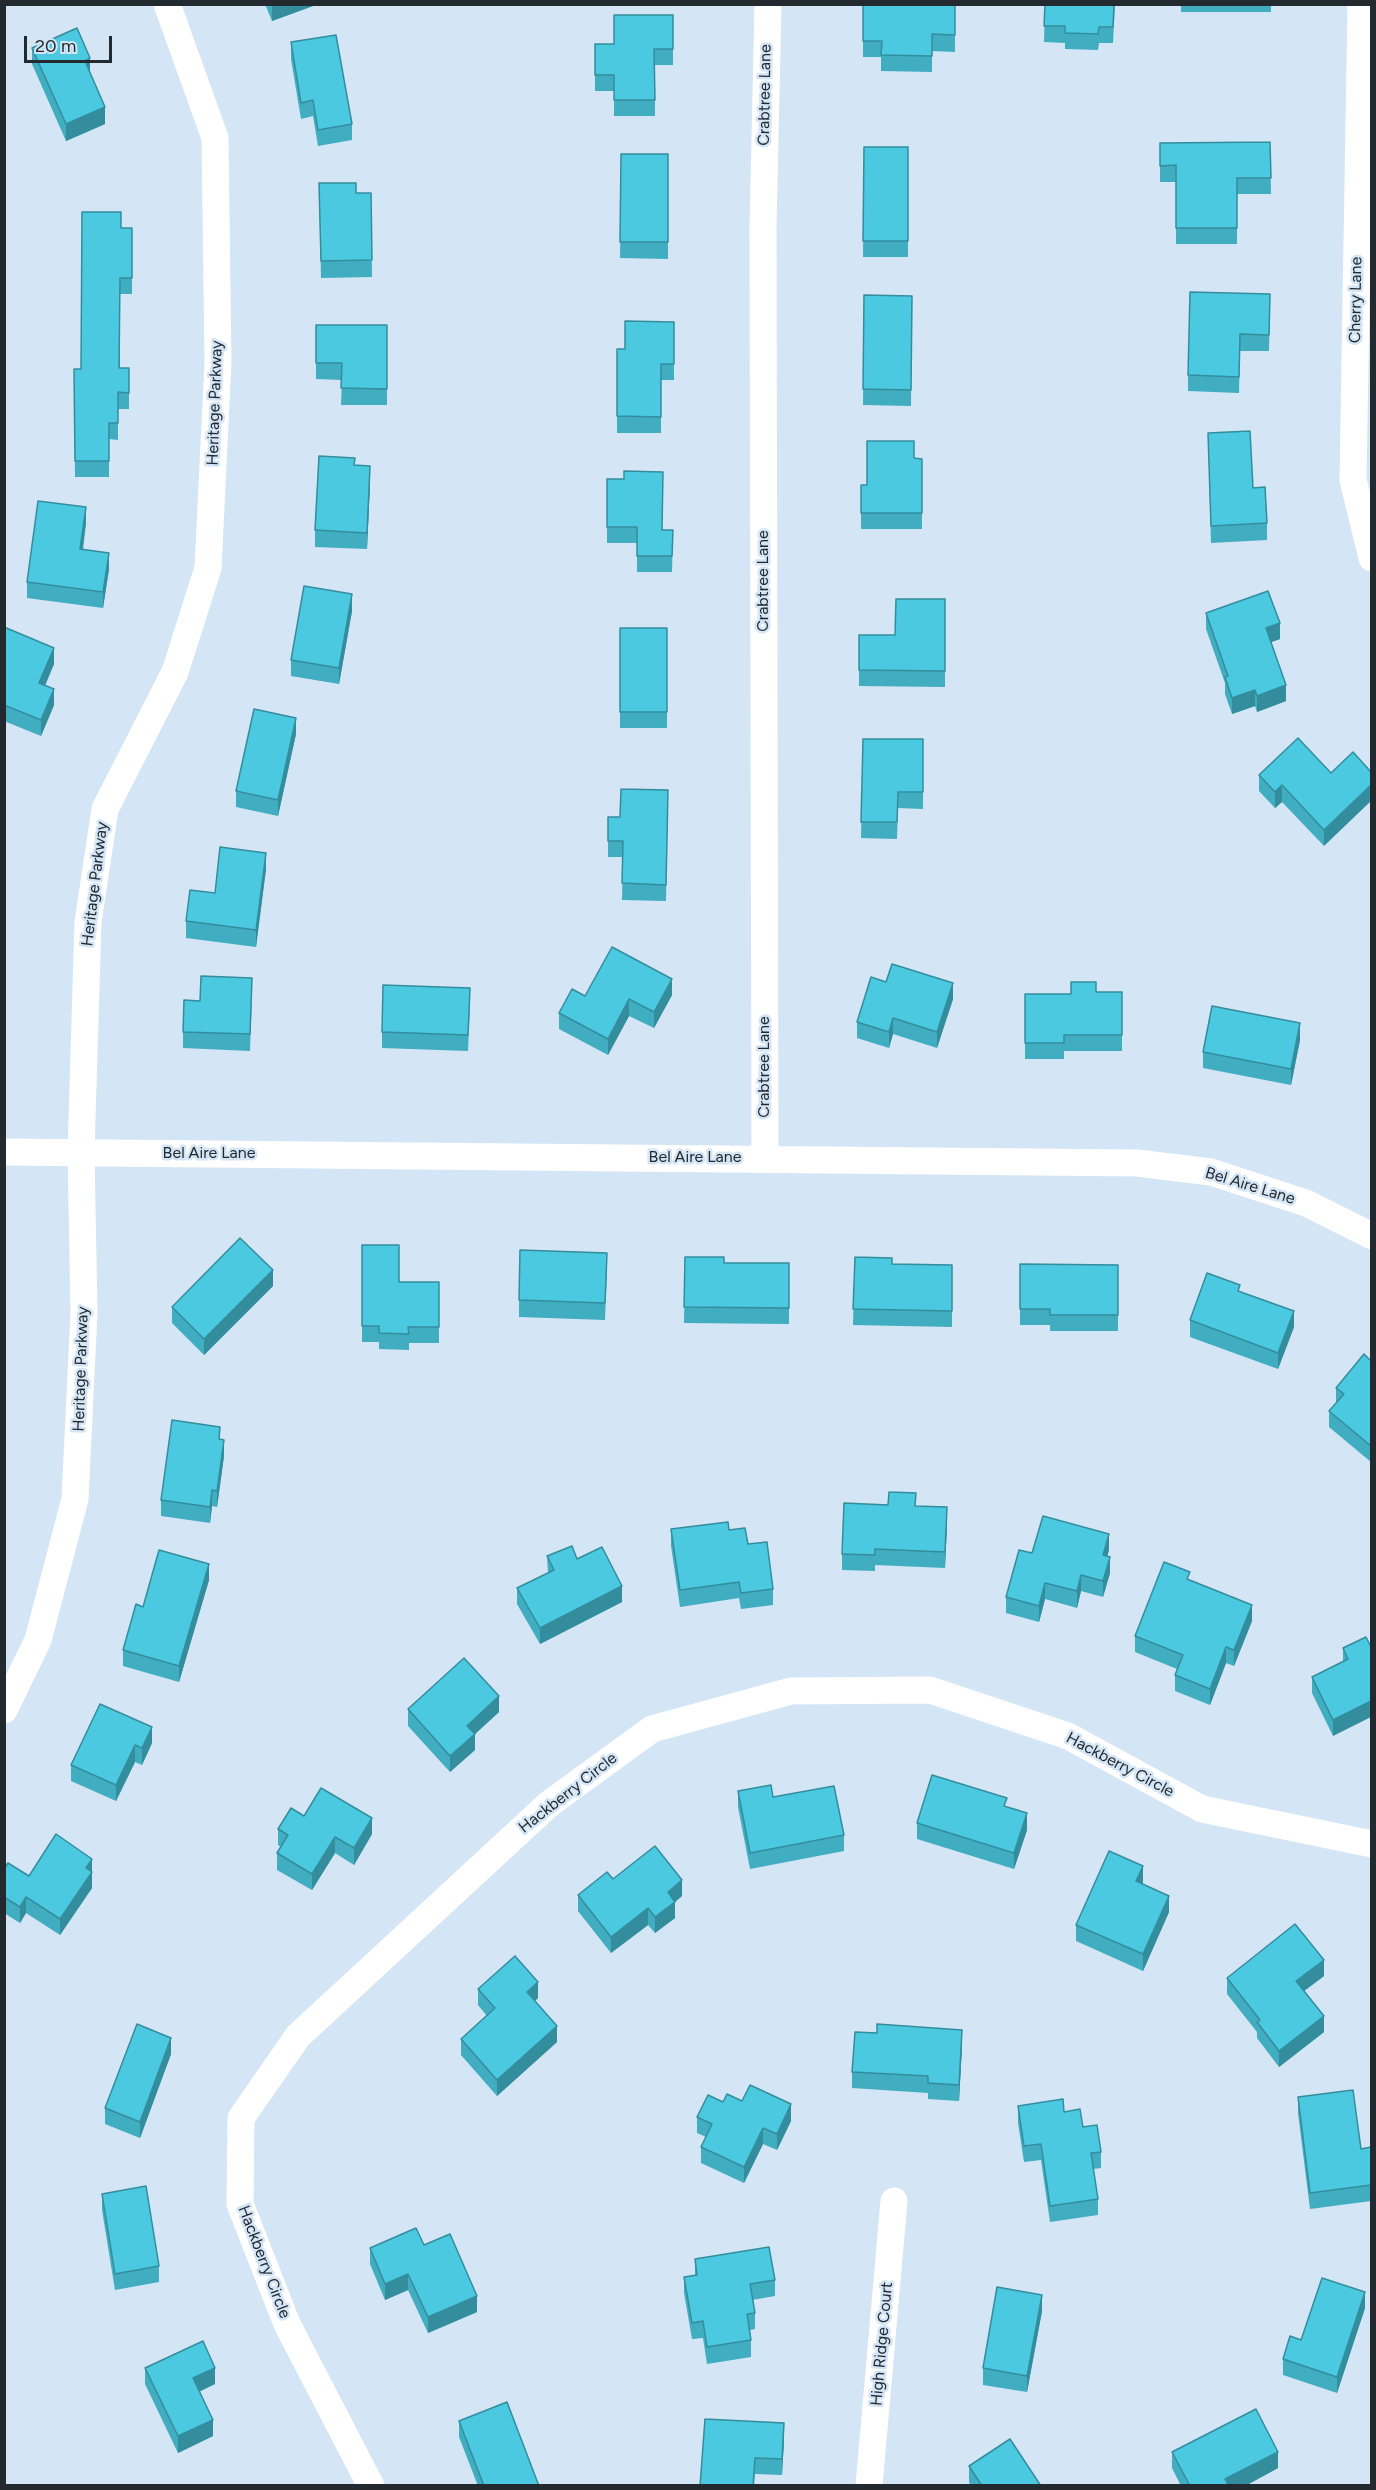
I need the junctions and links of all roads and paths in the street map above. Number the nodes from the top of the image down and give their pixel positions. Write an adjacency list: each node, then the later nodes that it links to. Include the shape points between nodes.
1 (167, 4): 6 (street, Heritage Parkway, via 215,138 218,362 208,568 175,672 105,808 88,922)
2 (768, 4): 7 (street, Crabtree Lane, via 763,227)
3 (1361, 4): 4 (street, Cherry Lane, via 1353,480)
4 (1371, 558)
5 (4, 1152): 6 (street, Bel Aire Lane)
6 (81, 1152): 7 (street, Bel Aire Lane); 9 (street, Heritage Parkway, via 84,1312 75,1499 38,1640)
7 (765, 1158): 8 (street, Bel Aire Lane, via 1137,1163 1212,1172 1306,1203)
8 (1371, 1236)
9 (4, 1710)
10 (1371, 1844): 12 (street, Hackberry Circle, via 1202,1809 1068,1736 930,1690 791,1692 652,1729 549,1804 298,2036 241,2118 240,2204 287,2324)
11 (894, 2201): 13 (street, High Ridge Court)
12 (371, 2486)
13 (869, 2486)

